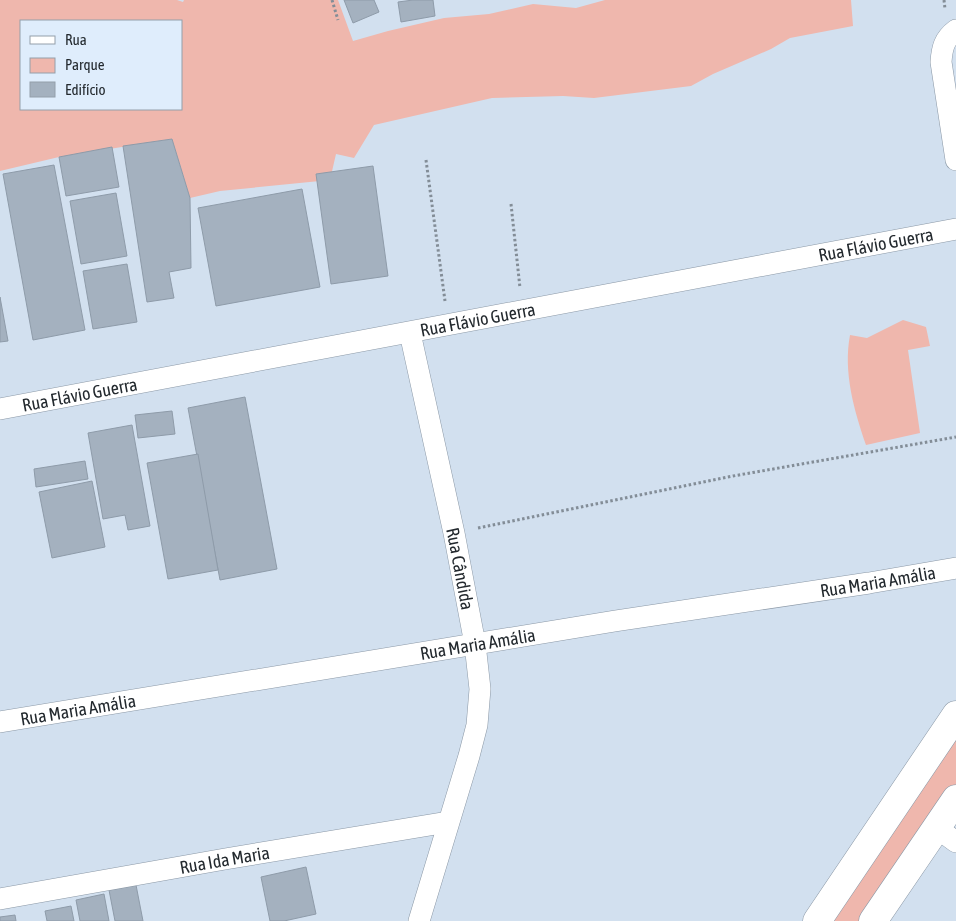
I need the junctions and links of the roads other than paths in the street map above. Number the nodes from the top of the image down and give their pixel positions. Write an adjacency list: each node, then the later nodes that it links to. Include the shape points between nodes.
1 (956, 30): 2 (street, via 946,38 941,62)
2 (956, 160)
3 (956, 230): 4 (street, Rua Flávio Guerra)
4 (410, 333): 5 (street, Rua Flávio Guerra); 7 (street, Rua Cândida)
5 (0, 409)
6 (956, 568): 7 (street, Rua Maria Amália)
7 (475, 644): 9 (street, Rua Maria Amália); 11 (street, Rua Cândida, via 480,706 469,756)
8 (956, 716): 15 (street)
9 (0, 722)
10 (956, 799): 12 (street)
11 (448, 822): 13 (street, Rua Ida Maria); 14 (street, Rua Cândida)
12 (947, 835): 16 (street)
13 (0, 899)
14 (419, 921)
15 (817, 921)
16 (873, 921)

